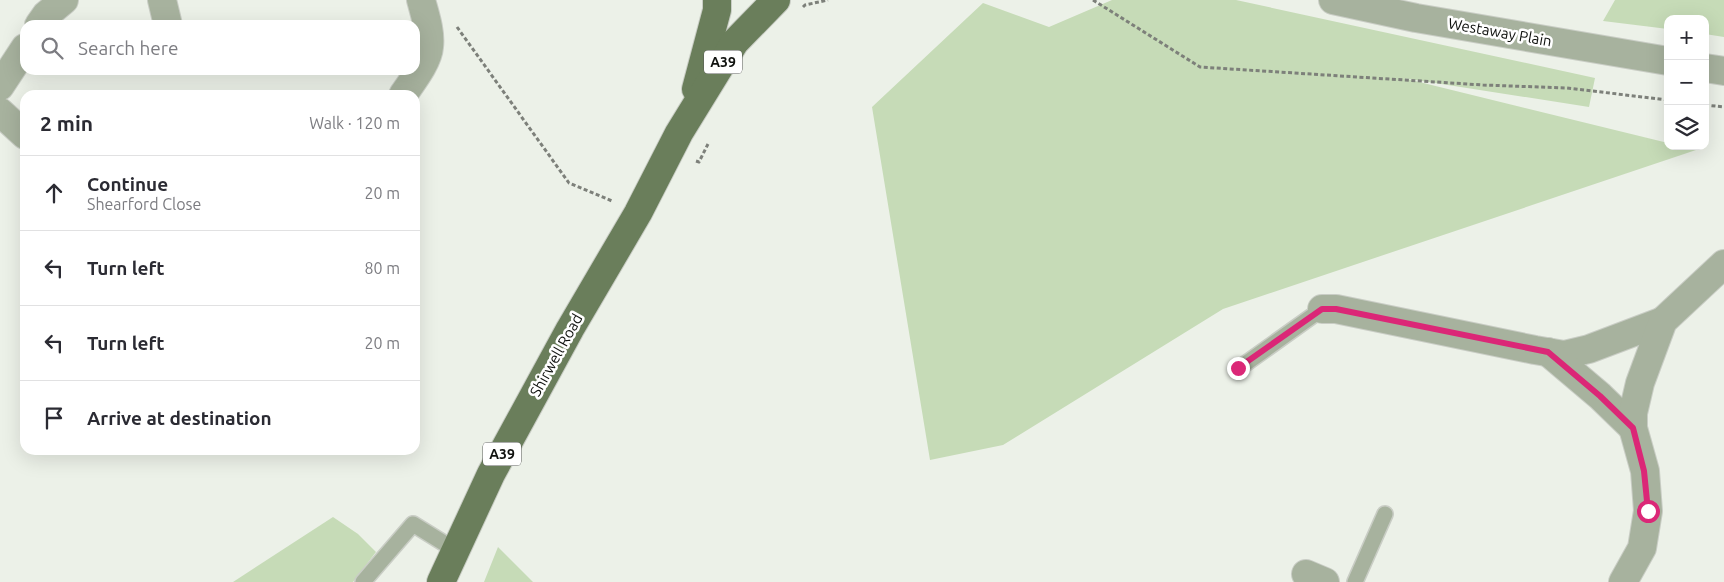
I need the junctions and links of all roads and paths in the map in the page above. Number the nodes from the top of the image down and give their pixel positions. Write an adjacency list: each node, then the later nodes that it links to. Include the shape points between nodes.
1 (64, 0): 9 (street)
2 (162, 0): 10 (street)
3 (421, 0): 14 (street, via 428,25 429,48)
4 (717, 0): 25 (main road, Shirwell Road / A39, via 697,86)
5 (776, 0): 25 (main road, Shirwell Road / A39, via 735,42)
6 (1093, 0): 20 (path, via 1200,67 1567,88)
7 (1333, 0): 8 (street, Westaway Plain)
8 (1418, 9): 13 (street, Westaway Plain)
9 (42, 20)
10 (167, 20)
11 (455, 24): 26 (path, via 569,183)
12 (20, 56): 18 (street)
13 (1664, 61)
14 (420, 69)
15 (1709, 69): 16 (street)
16 (1724, 71)
17 (416, 75): 19 (street)
18 (0, 86)
19 (406, 90)
20 (1664, 100)
21 (1709, 105): 22 (path)
22 (1724, 107)
23 (0, 112): 24 (street)
24 (20, 130)
25 (679, 133): 26 (main road, Shirwell Road / A39)
26 (638, 213): 34 (main road, Shirwell Road / A39, via 491,474)
27 (1724, 264): 29 (street)
28 (1322, 309): 30 (street, via 1336,309); 31 (lane)
29 (1663, 321): 30 (street, via 1589,349 1564,355); 32 (street, via 1640,383)
30 (1548, 352): 32 (street)
31 (1238, 368)
32 (1633, 428): 38 (street, via 1644,471 1648,511 1642,548)
33 (1385, 514): 37 (lane)
34 (455, 550): 35 (lane, via 413,524); 36 (main road, Shirwell Road / A39)
35 (363, 582)
36 (441, 582)
37 (1354, 582)
38 (1623, 582)

